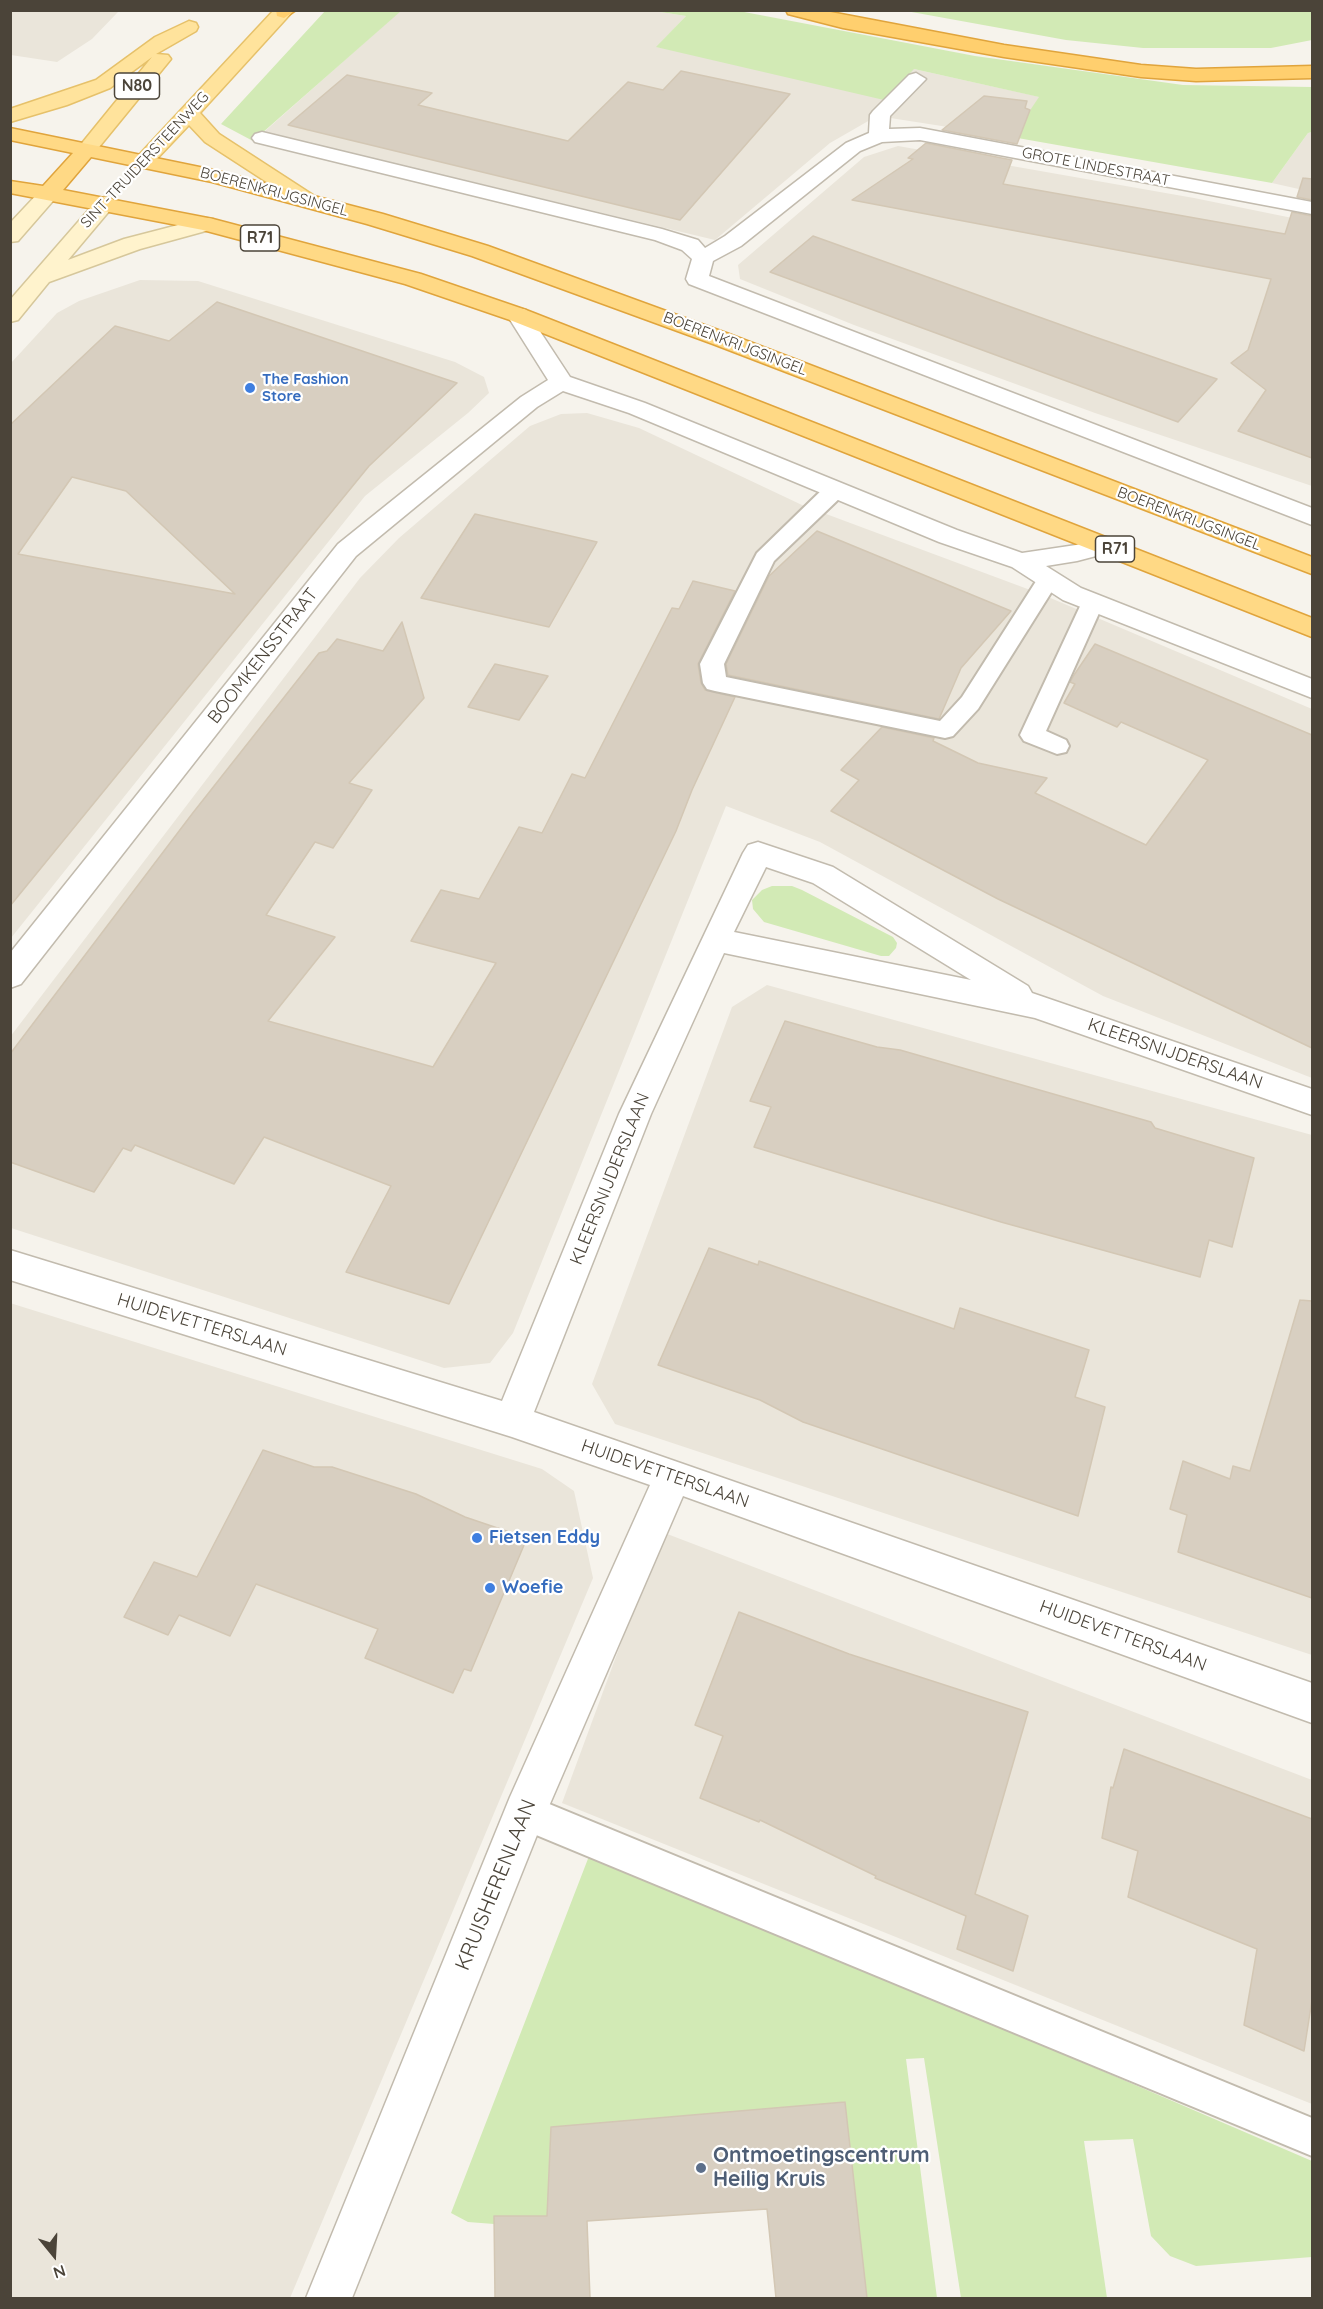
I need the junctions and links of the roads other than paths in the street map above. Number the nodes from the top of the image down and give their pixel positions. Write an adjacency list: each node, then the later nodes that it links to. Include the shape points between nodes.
1 (205, 10): 5 (main road, N80)
2 (795, 10): 7 (highway, via 1004,51 1129,69 1196,75)
3 (882, 10): 6 (highway, via 1132,57 1196,63 1273,60)
4 (285, 11): 9 (main road, SINT-TRUIDERSTEENWEG)
5 (189, 27): 10 (main road, via 162,41 103,84); 14 (main road, N80)
6 (1312, 53)
7 (1312, 72)
8 (916, 79): 12 (street, via 880,115)
9 (189, 112): 15 (main road, SINT-TRUIDERSTEENWEG); 18 (main road, via 212,138)
10 (10, 116)
11 (10, 134): 14 (highway, BOERENKRIJGSINGEL)
12 (879, 136): 20 (street, GROTE LINDESTRAAT, via 920,134); 23 (street, GROTE LINDESTRAAT, via 853,147 733,241)
13 (262, 138): 23 (street, via 662,235 690,245)
14 (88, 148): 15 (highway, BOERENKRIJGSINGEL); 17 (highway, N80)
15 (145, 160): 18 (highway, BOERENKRIJGSINGEL); 19 (highway, SINT-TRUIDERSTEENWEG)
16 (10, 188): 17 (highway, R71)
17 (48, 194): 19 (highway, R71); 22 (main road)
18 (309, 201): 32 (highway, BOERENKRIJGSINGEL, via 566,280)
19 (105, 203): 21 (highway, R71); 24 (main road, SINT-TRUIDERSTEENWEG)
20 (1312, 208)
21 (205, 224): 24 (main road, via 132,244); 26 (highway, R71, via 413,279)
22 (10, 236)
23 (703, 258): 29 (street, via 697,279)
24 (41, 278): 25 (main road, SINT-TRUIDERSTEENWEG)
25 (10, 315)
26 (518, 315): 27 (street); 30 (highway, R71)
27 (561, 382): 28 (street, via 637,408); 39 (street, BOOMKENSSTRAAT, via 520,409 347,550)
28 (835, 490): 31 (street); 33 (lane, via 765,558 712,664 716,683 945,730 970,703)
29 (1312, 517)
30 (1106, 545): 31 (street); 35 (highway, R71)
31 (1021, 561): 33 (street)
32 (1312, 566)
33 (1048, 580): 34 (street)
34 (1094, 602): 36 (street); 37 (lane, via 1032,735)
35 (1312, 628)
36 (1312, 689)
37 (1057, 746)
38 (715, 940): 40 (street, KLEERSNIJDERSLAAN); 40 (street, KLEERSNIJDERSLAAN, via 758,853 823,875); 43 (street, KLEERSNIJDERSLAAN, via 635,1114)
39 (10, 976)
40 (1037, 1006): 41 (street, KLEERSNIJDERSLAAN)
41 (1312, 1102)
42 (10, 1265): 43 (street, HUIDEVETTERSLAAN)
43 (512, 1421): 44 (street, HUIDEVETTERSLAAN)
44 (674, 1476): 45 (street, HUIDEVETTERSLAAN); 46 (street, KRUISHERENLAAN)
45 (1312, 1704)
46 (525, 1812): 47 (lane); 48 (street, KRUISHERENLAAN)
47 (1312, 2137)
48 (328, 2298)

